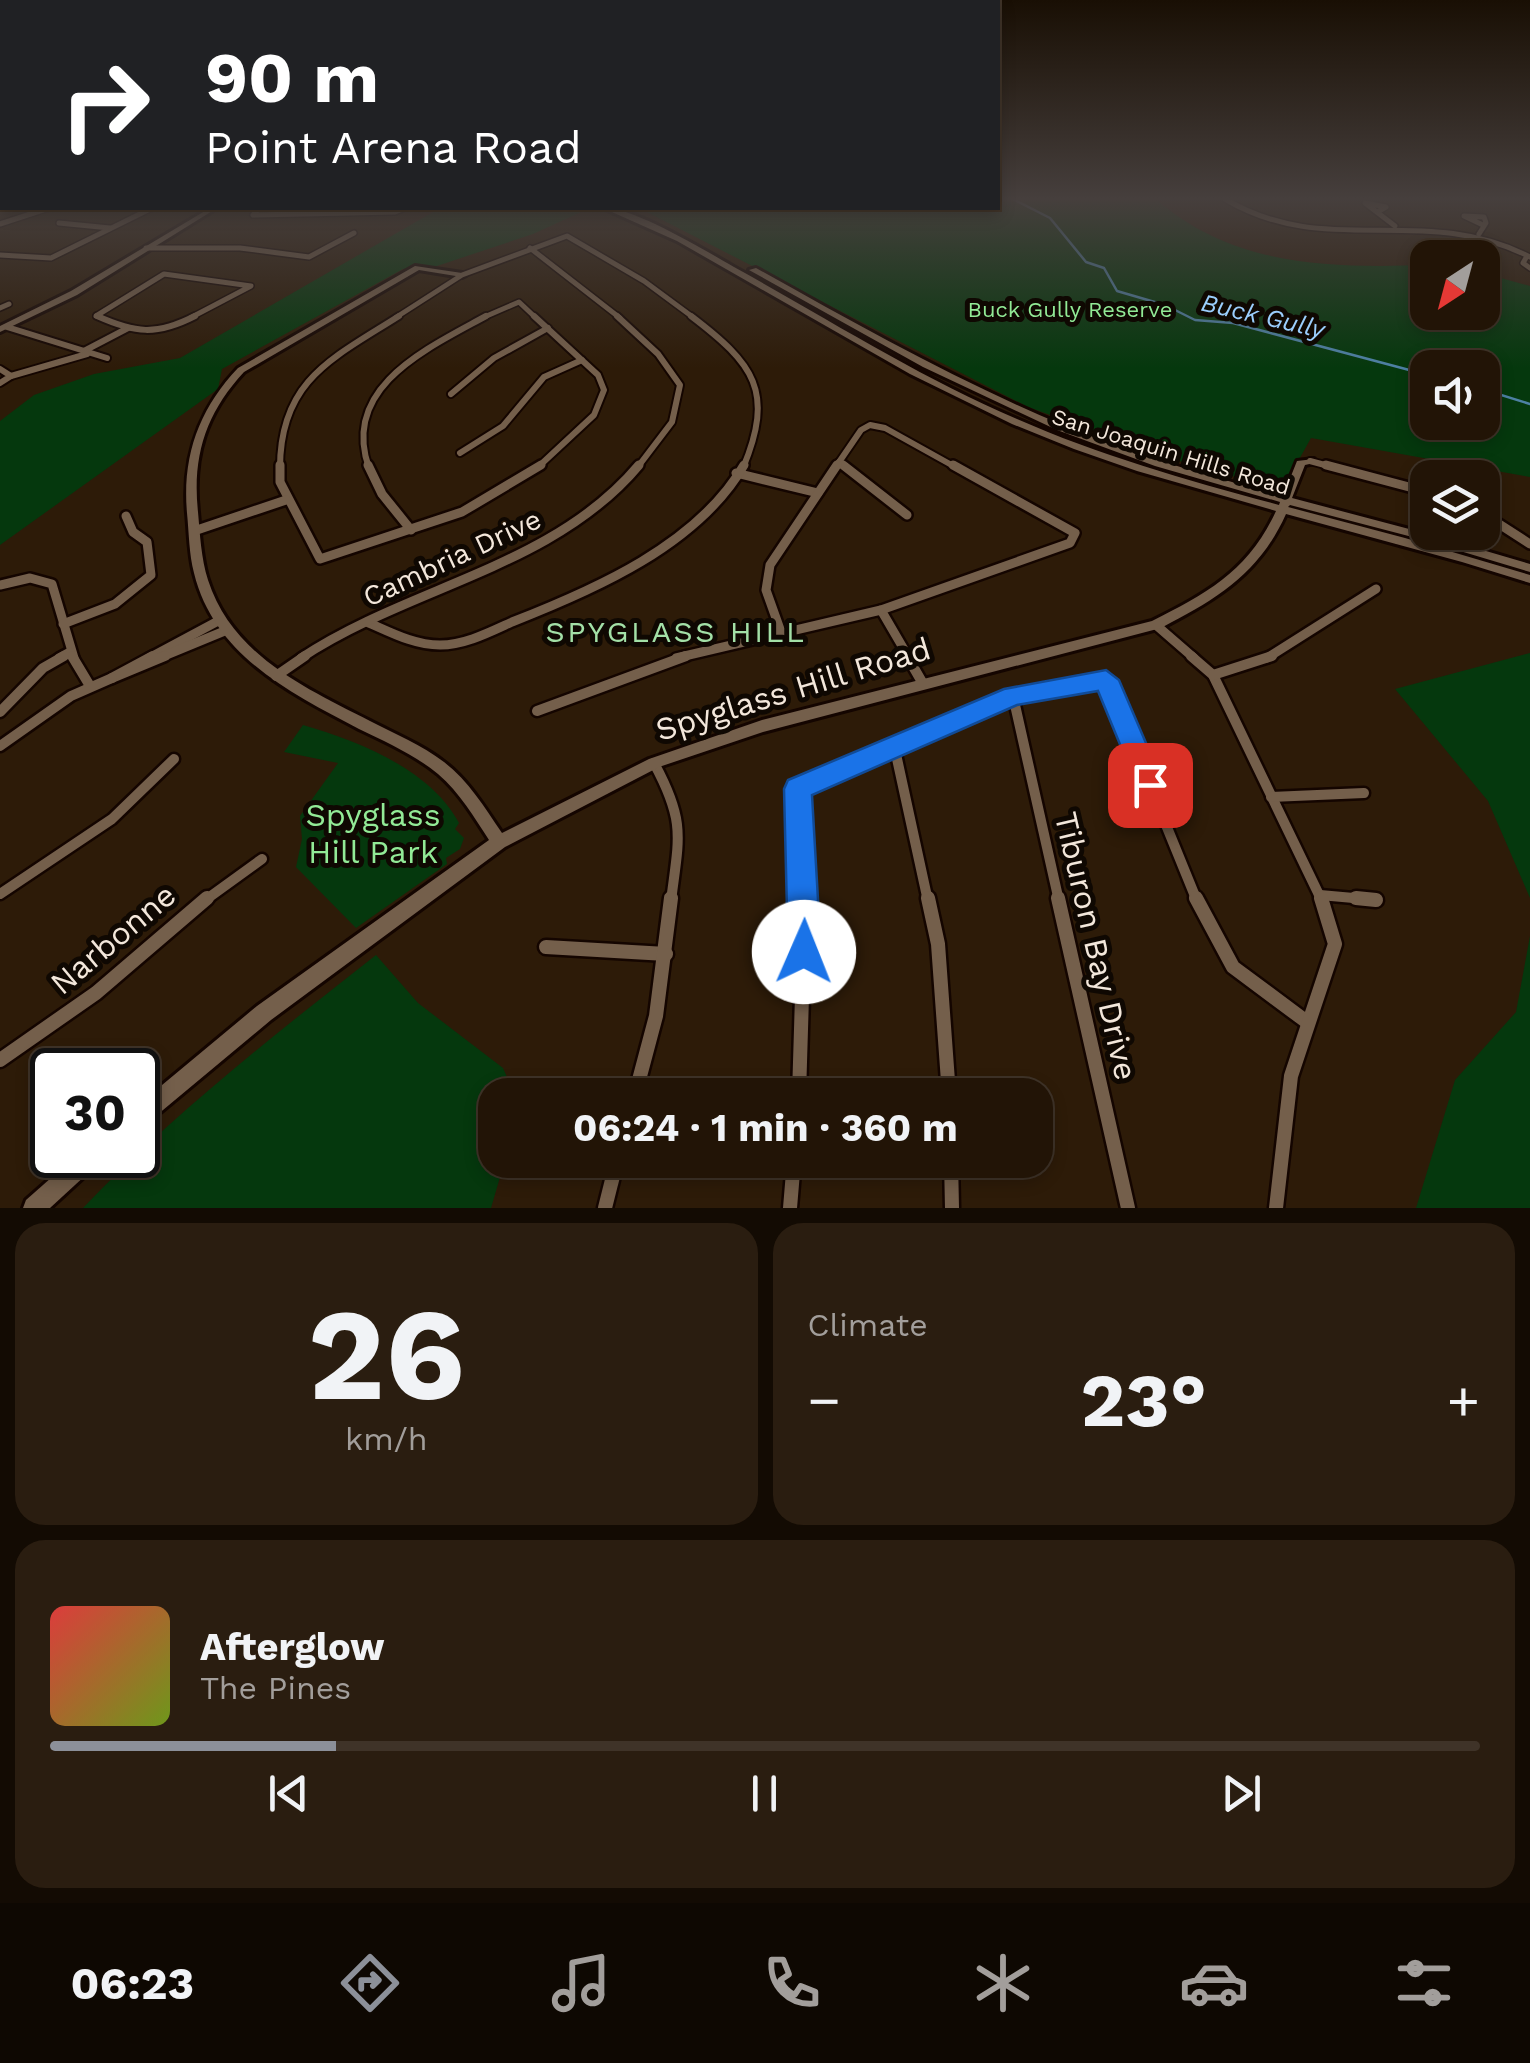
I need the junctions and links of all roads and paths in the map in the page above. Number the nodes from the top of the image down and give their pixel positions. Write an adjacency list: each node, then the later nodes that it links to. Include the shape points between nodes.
1 (54, 255): 8 (street)
2 (133, 255): 14 (main road)
3 (511, 255): 11 (street)
4 (540, 255): 42 (street, Cambria Drive, via 672,368 680,389 673,418 638,467 566,530)
5 (605, 255): 26 (street, via 629,268 747,368 759,419)
6 (708, 255): 30 (main road, San Joaquin Hills Road, via 1014,421 1142,468)
7 (725, 255): 30 (main road, San Joaquin Hills Road, via 1020,412)
8 (0, 256)
9 (1528, 257): 10 (street, via 1523,263)
10 (1530, 268)
11 (462, 274): 29 (street, via 302,384 280,447); 35 (main road, via 422,266 262,355 219,393 192,464)
12 (9, 304): 13 (street)
13 (0, 308)
14 (4, 328): 17 (street)
15 (128, 328): 15 (street, via 164,332 251,286 159,276 96,316); 17 (street)
16 (548, 328): 19 (street); 22 (street, via 494,358); 34 (street, via 522,304 503,306 397,368 370,398 362,440 366,465)
17 (86, 352): 18 (street); 20 (street)
18 (107, 358)
19 (582, 360): 23 (street, via 544,377 503,426); 34 (street, via 601,379 604,400 549,463 492,501)
20 (6, 372): 21 (street)
21 (0, 384)
22 (451, 394)
23 (460, 453)
24 (1310, 461): 27 (street); 30 (main road, Spyglass Hill Road, via 1300,463)
25 (839, 462): 28 (street); 31 (street); 41 (street, via 870,424 1075,533 1070,543)
26 (736, 473): 28 (street); 42 (street, via 649,557 565,603 446,645 414,641)
27 (1410, 487)
28 (818, 493): 46 (street, via 766,574)
29 (286, 500): 34 (street, via 320,558); 35 (street)
30 (1285, 503): 37 (main road, San Joaquin Hills Road); 38 (main road, San Joaquin Hills Road); 45 (main road, Spyglass Hill Road, via 1243,574)
31 (908, 515)
32 (126, 516): 43 (street, via 150,548 151,575 115,604)
33 (1500, 525): 36 (street)
34 (412, 530)
35 (194, 531): 44 (main road, via 204,587)
36 (1530, 544)
37 (1530, 568)
38 (1530, 579)
39 (0, 585): 43 (street, via 48,581)
40 (1376, 590): 49 (street, via 1285,653)
41 (881, 610): 46 (street); 50 (street)
42 (367, 622): 48 (street, Cambria Drive)
43 (63, 624): 47 (street)
44 (224, 625): 48 (main road); 51 (street)
45 (1156, 625): 49 (street); 50 (main road, Spyglass Hill Road)
46 (781, 632): 53 (street, via 660,662)
47 (70, 652): 51 (street); 54 (street, via 42,668)
48 (276, 676): 62 (main road, via 435,763 465,792)
49 (1214, 676): 61 (street)
50 (922, 682): 58 (main road, Spyglass Hill Road)
51 (90, 686): 56 (street)
52 (1013, 696): 55 (street); 69 (street, via 1106,680 1207,924 1233,967); 83 (street, Tiburon Bay Drive)
53 (537, 711)
54 (0, 712)
55 (894, 745): 59 (street); 73 (street, via 938,944)
56 (0, 746)
57 (174, 759): 64 (street, via 112,820)
58 (654, 763): 62 (main road, Spyglass Hill Road); 68 (street, via 676,804 680,830)
59 (798, 789): 72 (street, via 806,916)
60 (1364, 793): 61 (street)
61 (1270, 796): 65 (street)
62 (499, 842): 74 (main road, Spyglass Hill Road, via 264,1013)
63 (262, 859): 70 (street, Narbonne, via 180,918 96,993)
64 (0, 894)
65 (1320, 895): 66 (street); 69 (street, via 1334,944)
66 (1376, 900)
67 (546, 948): 68 (street)
68 (666, 954): 71 (street)
69 (1307, 1022): 84 (street, via 1291,1076)
70 (0, 1060)
71 (640, 1078)
72 (799, 1078)
73 (948, 1078)
74 (160, 1100)
75 (67, 1178): 79 (main road)
76 (612, 1178): 80 (street)
77 (792, 1178): 81 (street)
78 (951, 1178): 82 (street)
79 (34, 1208)
80 (605, 1208)
81 (790, 1208)
82 (952, 1208)
83 (1128, 1208)
84 (1276, 1208)

